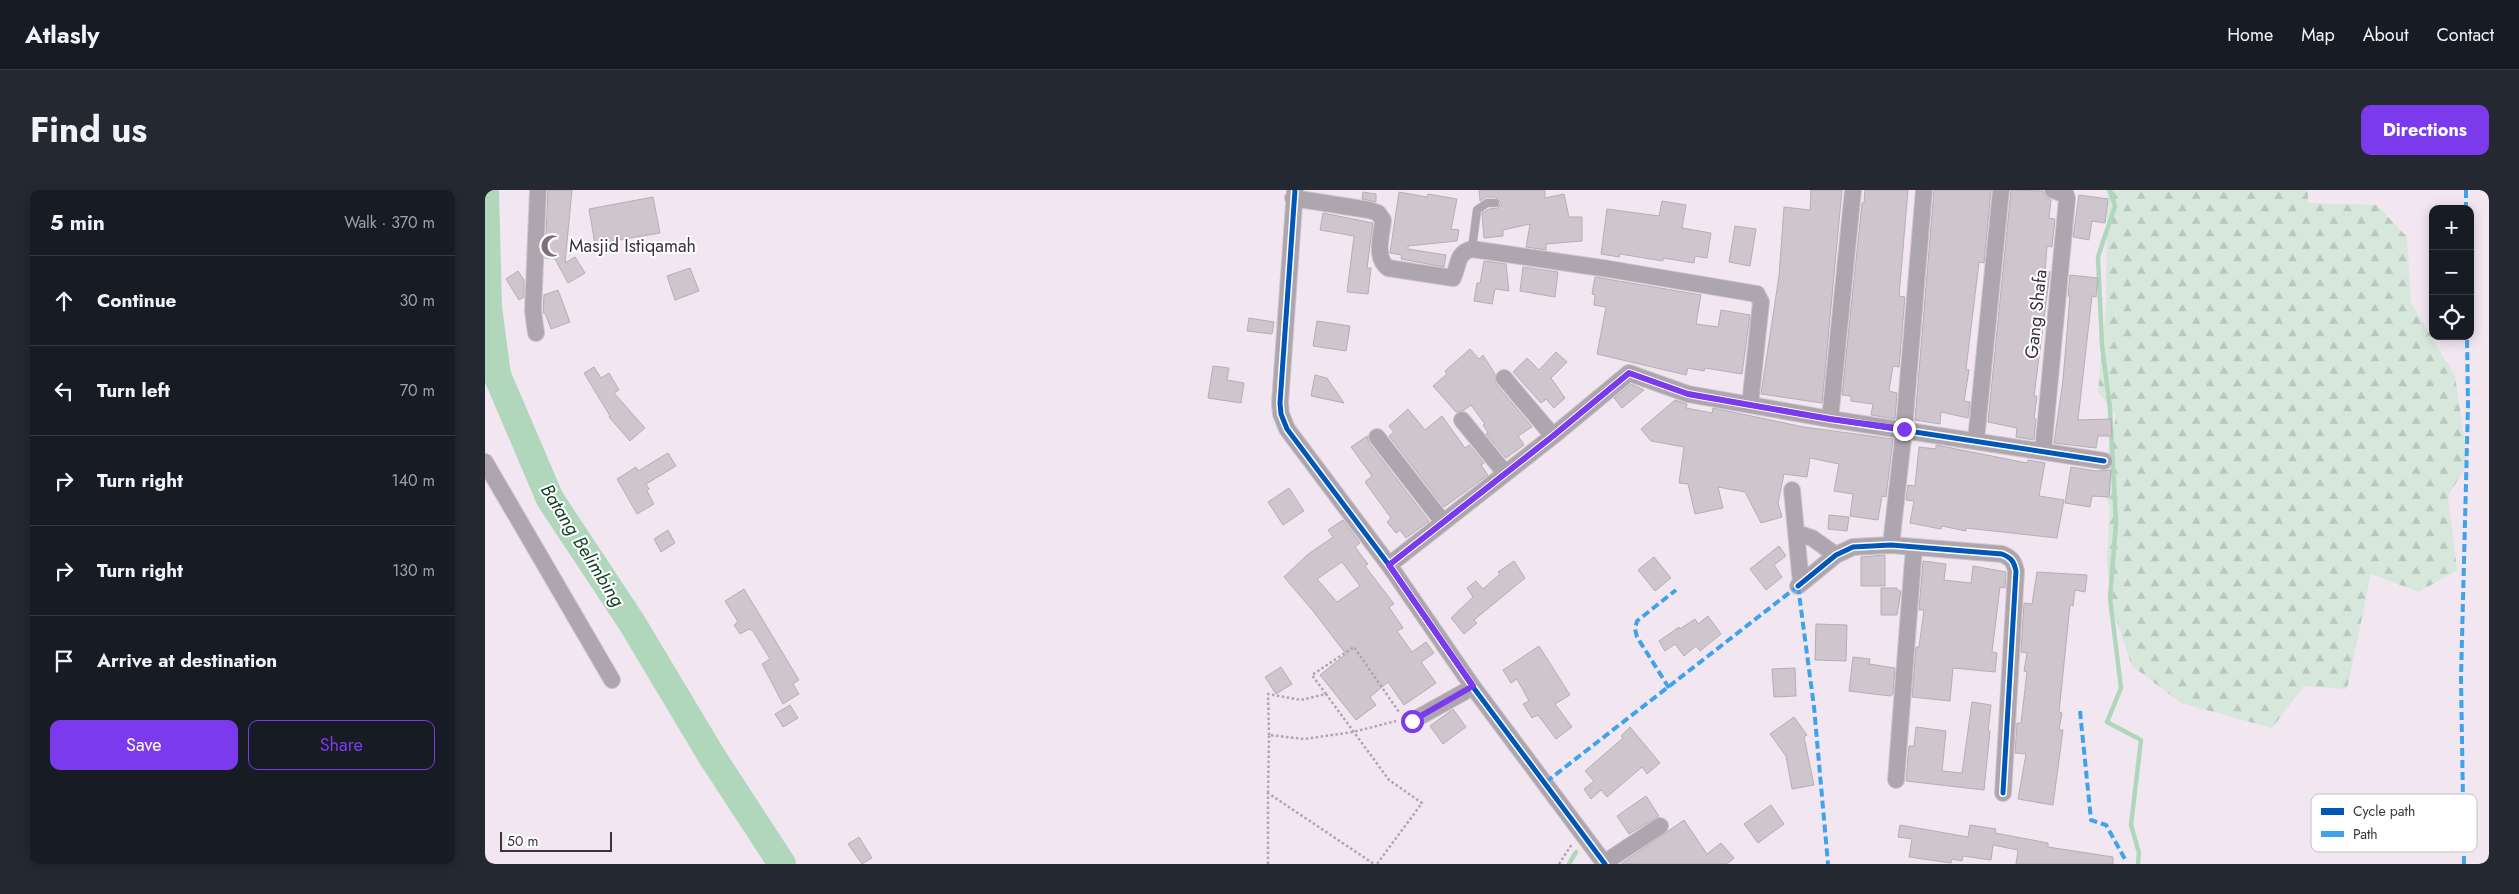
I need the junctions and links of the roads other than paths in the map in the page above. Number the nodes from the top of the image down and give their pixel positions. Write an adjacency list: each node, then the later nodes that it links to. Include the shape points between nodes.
1 (537, 190): 9 (street, via 533,311)
2 (1853, 190): 12 (street)
3 (1924, 190): 14 (street)
4 (2001, 190): 17 (street)
5 (2053, 190): 18 (street, Gang Shafa, via 2066,195 2067,199)
6 (1294, 194): 8 (street, via 1378,213 1383,220 1381,262 1388,268 1453,278 1462,252); 28 (street, via 1281,414 1287,429)
7 (1495, 203): 8 (lane, via 1487,203 1477,210)
8 (1472, 248): 11 (street, via 1757,294 1761,302)
9 (536, 333)
10 (1504, 378): 15 (street)
11 (1751, 404): 12 (street); 15 (street, via 1688,394 1629,373)
12 (1830, 419): 14 (street)
13 (1462, 420): 21 (street)
14 (1904, 429): 17 (street); 25 (street)
15 (1553, 436): 21 (street)
16 (1377, 437): 23 (street)
17 (1976, 440): 18 (street)
18 (2043, 451): 19 (street)
19 (2104, 461)
20 (485, 462): 29 (street)
21 (1505, 473): 23 (street)
22 (1792, 490): 24 (street)
23 (1443, 522): 28 (street)
24 (1797, 533): 27 (street, via 1812,538); 27 (street, via 1799,584)
25 (1891, 545): 26 (street); 27 (street, via 1853,547)
26 (1914, 547): 32 (street); 33 (street, via 2003,554 2013,562 2016,571)
27 (1836, 554)
28 (1389, 565): 30 (street)
29 (612, 680)
30 (1473, 686): 31 (street); 35 (street)
31 (1412, 721)
32 (1896, 780)
33 (2003, 793)
34 (1660, 826): 35 (street)
35 (1605, 864)

